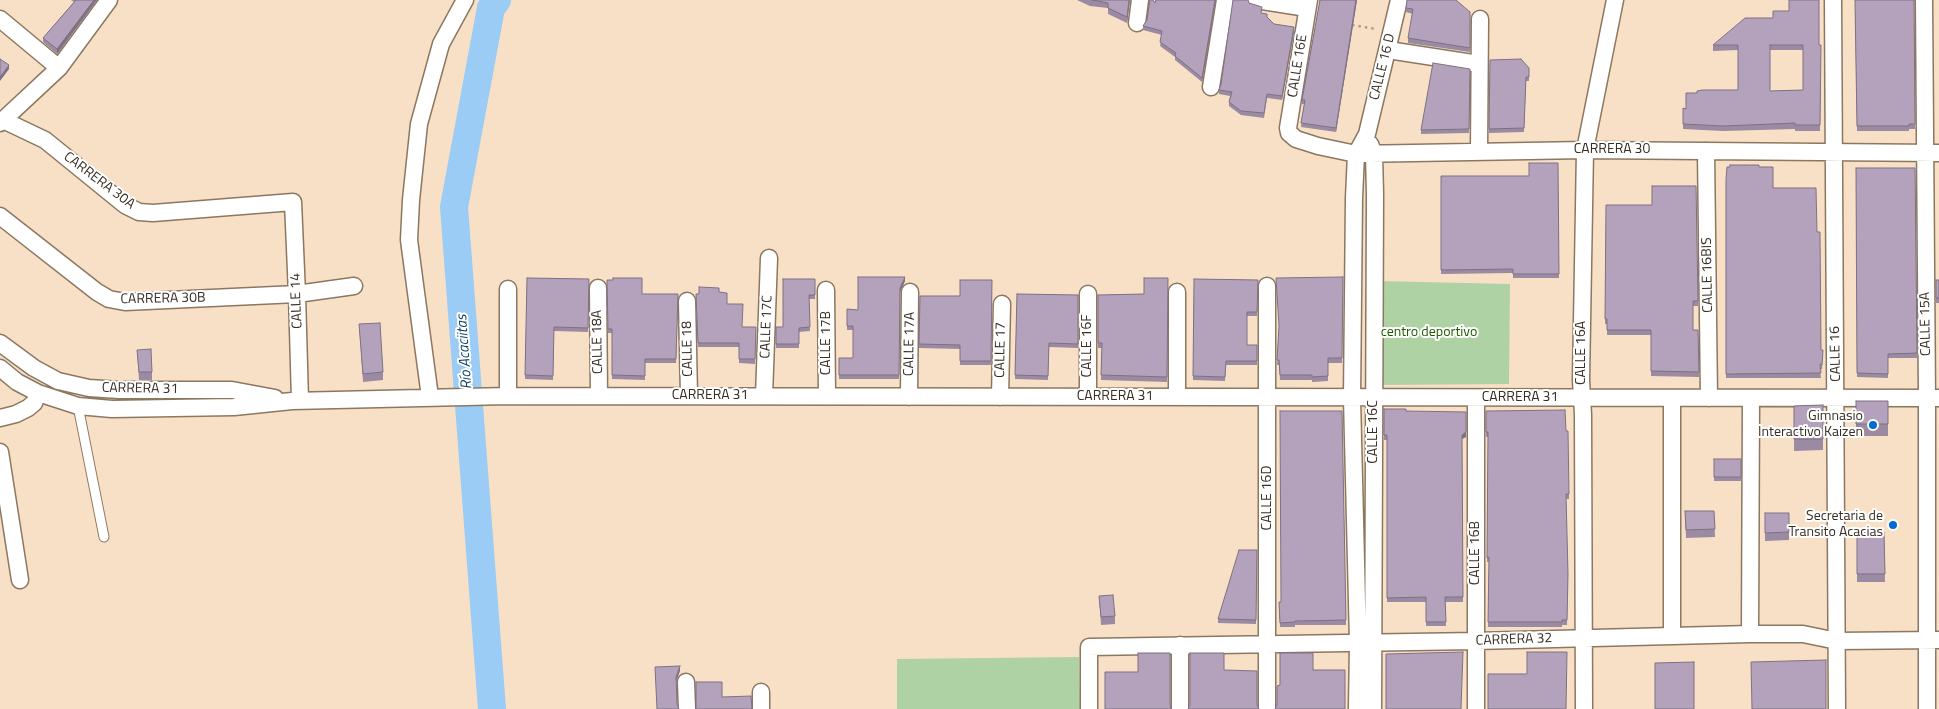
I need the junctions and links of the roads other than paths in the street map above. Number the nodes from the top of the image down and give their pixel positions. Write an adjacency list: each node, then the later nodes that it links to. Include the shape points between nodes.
1 (109, 0): 16 (street)
2 (464, 0): 52 (street, via 441,44 422,116 411,200 409,240)
3 (1140, 0): 13 (street)
4 (1225, 0): 17 (street)
5 (1256, 0): 10 (street)
6 (1399, 0): 14 (street, CALLE 16 D)
7 (1615, 0): 21 (street, CALLE 16A)
8 (1833, 0): 24 (street, CALLE 16)
9 (1924, 0): 25 (street, CALLE 15A)
10 (1308, 4): 19 (street, CALLE 16E)
11 (0, 19): 16 (street)
12 (1480, 19): 15 (street)
13 (1137, 23)
14 (1388, 50): 15 (street); 20 (street, CALLE 16 D)
15 (1480, 64): 22 (street)
16 (59, 68): 18 (street)
17 (1211, 87)
18 (1, 122): 28 (street, CARRERA 30A, via 45,140 138,212)
19 (1289, 133): 26 (street, CARRERA 30, via 1311,144)
20 (1367, 134): 26 (street, CALLE 16 D); 27 (street)
21 (1585, 150): 22 (street, CARRERA 30); 23 (street, CARRERA 30); 59 (street, CALLE 16A)
22 (1479, 151): 27 (street, CARRERA 30)
23 (1706, 151): 24 (street, CARRERA 30); 61 (street, CALLE 16BIS)
24 (1833, 153): 25 (street, CARRERA 30); 63 (street, CALLE 16)
25 (1931, 153): 64 (street, CALLE 15A)
26 (1356, 154): 27 (street, CARRERA 30); 57 (street, CALLE 16C)
27 (1374, 154): 51 (street, CALLE 16C)
28 (293, 202): 38 (street, CALLE 14)
29 (0, 216): 38 (street, CARRERA 30B, via 110,299 124,302)
30 (769, 258): 48 (street, CALLE 17C)
31 (354, 286): 38 (street, CARRERA 30B)
32 (1267, 286): 56 (street, CALLE 16D)
33 (598, 288): 46 (street, CALLE 18A)
34 (508, 289): 45 (street)
35 (826, 290): 49 (street, CALLE 17B)
36 (910, 292): 50 (street, CALLE 17A)
37 (1177, 292): 55 (street)
38 (297, 294): 65 (street, CALLE 14)
39 (1088, 294): 54 (street, CALLE 16F)
40 (687, 301): 47 (street, CALLE 18)
41 (1002, 304): 53 (street, CALLE 17)
42 (0, 343): 65 (street, CARRERA 31, via 58,381 89,388 232,390)
43 (0, 368): 44 (street, CARRERA 31)
44 (38, 393): 66 (street, CARRERA 31); 67 (street, via 28,408)
45 (501, 396): 46 (street, CARRERA 31); 52 (street, CARRERA 31)
46 (598, 396): 47 (street, CARRERA 31)
47 (688, 396): 48 (street, CARRERA 31)
48 (764, 396): 49 (street, CARRERA 31)
49 (827, 396): 50 (street, CARRERA 31)
50 (909, 396): 53 (street, CARRERA 31)
51 (1374, 396): 57 (street, CARRERA 31); 58 (street, CARRERA 31); 77 (street, CALLE 16C)
52 (433, 397): 65 (street, CARRERA 31)
53 (1000, 397): 54 (street, CARRERA 31)
54 (1088, 397): 55 (street, CARRERA 31)
55 (1177, 397): 56 (street, CARRERA 31)
56 (1268, 397): 57 (street, CARRERA 31); 78 (street, CALLE 16D)
57 (1352, 398): 77 (street, CALLE 16C)
58 (1476, 398): 59 (street, CARRERA 31); 76 (street, CALLE 16B)
59 (1583, 398): 60 (street, CARRERA 31); 73 (street, CALLE 16A)
60 (1672, 398): 61 (street, CARRERA 31); 72 (street)
61 (1709, 398): 62 (street, CARRERA 31)
62 (1751, 398): 63 (street, CARRERA 31); 71 (street)
63 (1836, 398): 64 (street, CARRERA 31); 74 (street, CALLE 16)
64 (1933, 398): 75 (street, CALLE 15A)
65 (296, 401): 66 (street, CARRERA 31, via 234,407 112,409)
66 (78, 406): 69 (lane)
67 (0, 418)
68 (0, 452): 70 (street)
69 (104, 537)
70 (20, 580)
71 (1750, 634): 72 (street, CARRERA 32); 74 (street, CARRERA 32, via 1803,634)
72 (1672, 636): 73 (street, CARRERA 32)
73 (1583, 637): 76 (street, CARRERA 32); 90 (street, CALLE 16A)
74 (1837, 640): 75 (street, CARRERA 32); 91 (street, CALLE 16)
75 (1932, 640): 92 (street, CALLE 15A)
76 (1476, 641): 77 (street, CARRERA 32); 89 (street, CALLE 16B)
77 (1365, 642): 78 (street, CARRERA 32); 87 (street, CALLE 16C); 88 (street, CALLE 16C)
78 (1268, 644): 79 (street, CARRERA 32); 86 (street, CALLE 16D)
79 (1180, 646): 84 (street, CARRERA 32, via 1089,647); 85 (street)
80 (686, 682): 82 (street)
81 (761, 692): 83 (street)
82 (686, 709)
83 (761, 709)
84 (1089, 709)
85 (1180, 709)
86 (1267, 709)
87 (1357, 709)
88 (1373, 709)
89 (1476, 709)
90 (1584, 709)
91 (1837, 709)
92 (1926, 709)

